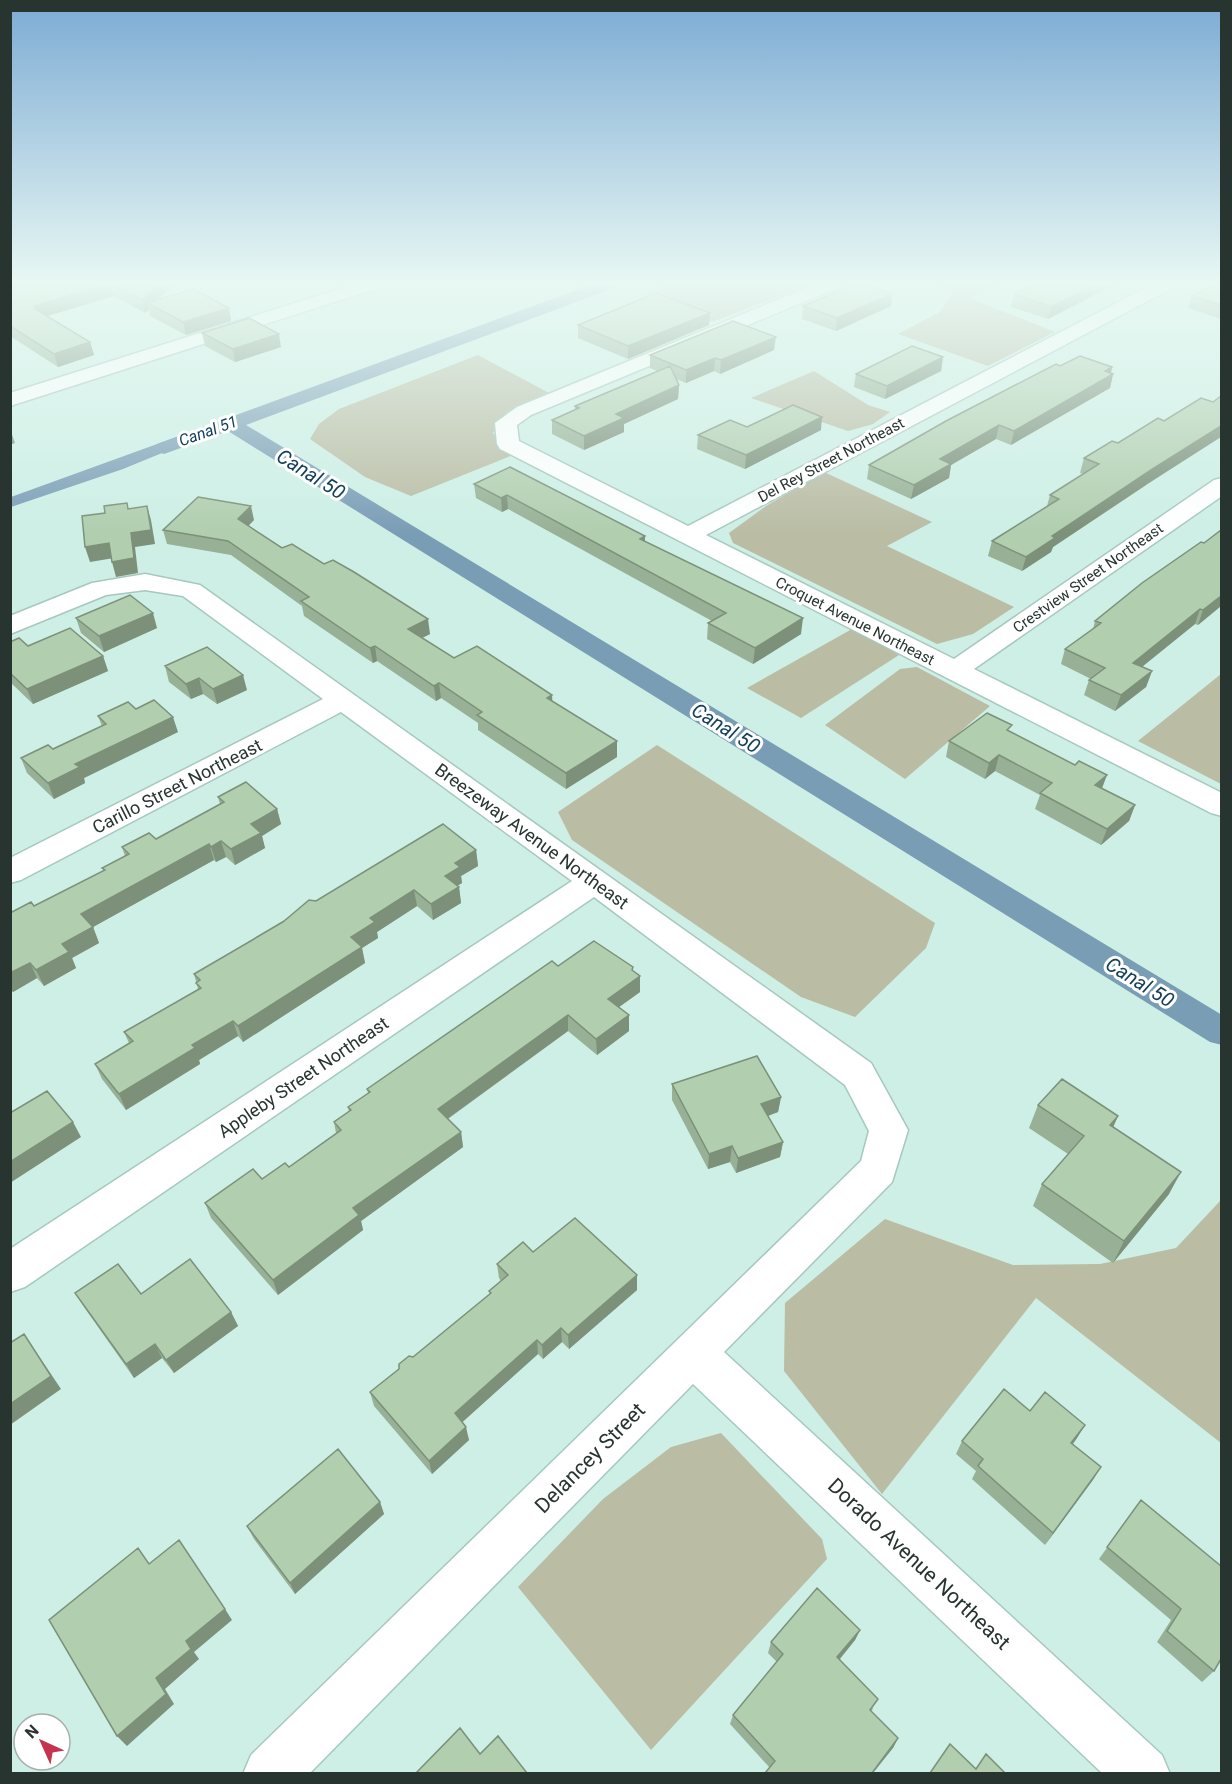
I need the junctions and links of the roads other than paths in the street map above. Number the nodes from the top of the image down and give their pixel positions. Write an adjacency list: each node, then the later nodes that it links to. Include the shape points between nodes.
1 (113, 367): 5 (street)
2 (630, 367): 8 (street, Croquet Avenue Northeast, via 524,411 506,423 508,444)
3 (1007, 367): 8 (street, Del Rey Street Northeast)
4 (19, 380): 5 (street)
5 (36, 392): 6 (street)
6 (10, 400)
7 (1221, 485): 10 (street, Crestview Street Northeast)
8 (686, 536): 10 (street, Croquet Avenue Northeast)
9 (10, 626): 11 (street, Breezeway Avenue Northeast, via 101,588 145,582 191,590)
10 (954, 671): 12 (street, Croquet Avenue Northeast)
11 (343, 700): 13 (street, Carillo Street Northeast); 14 (street, Breezeway Avenue Northeast)
12 (1221, 806)
13 (10, 872)
14 (595, 881): 15 (street, Breezeway Avenue Northeast, via 858,1074); 16 (street, Appleby Street Northeast)
15 (889, 1130): 17 (street, Delancey Street, via 878,1170)
16 (10, 1273)
17 (695, 1355): 18 (street, Delancey Street); 19 (street, Dorado Avenue Northeast)
18 (270, 1773)
19 (1143, 1773)

